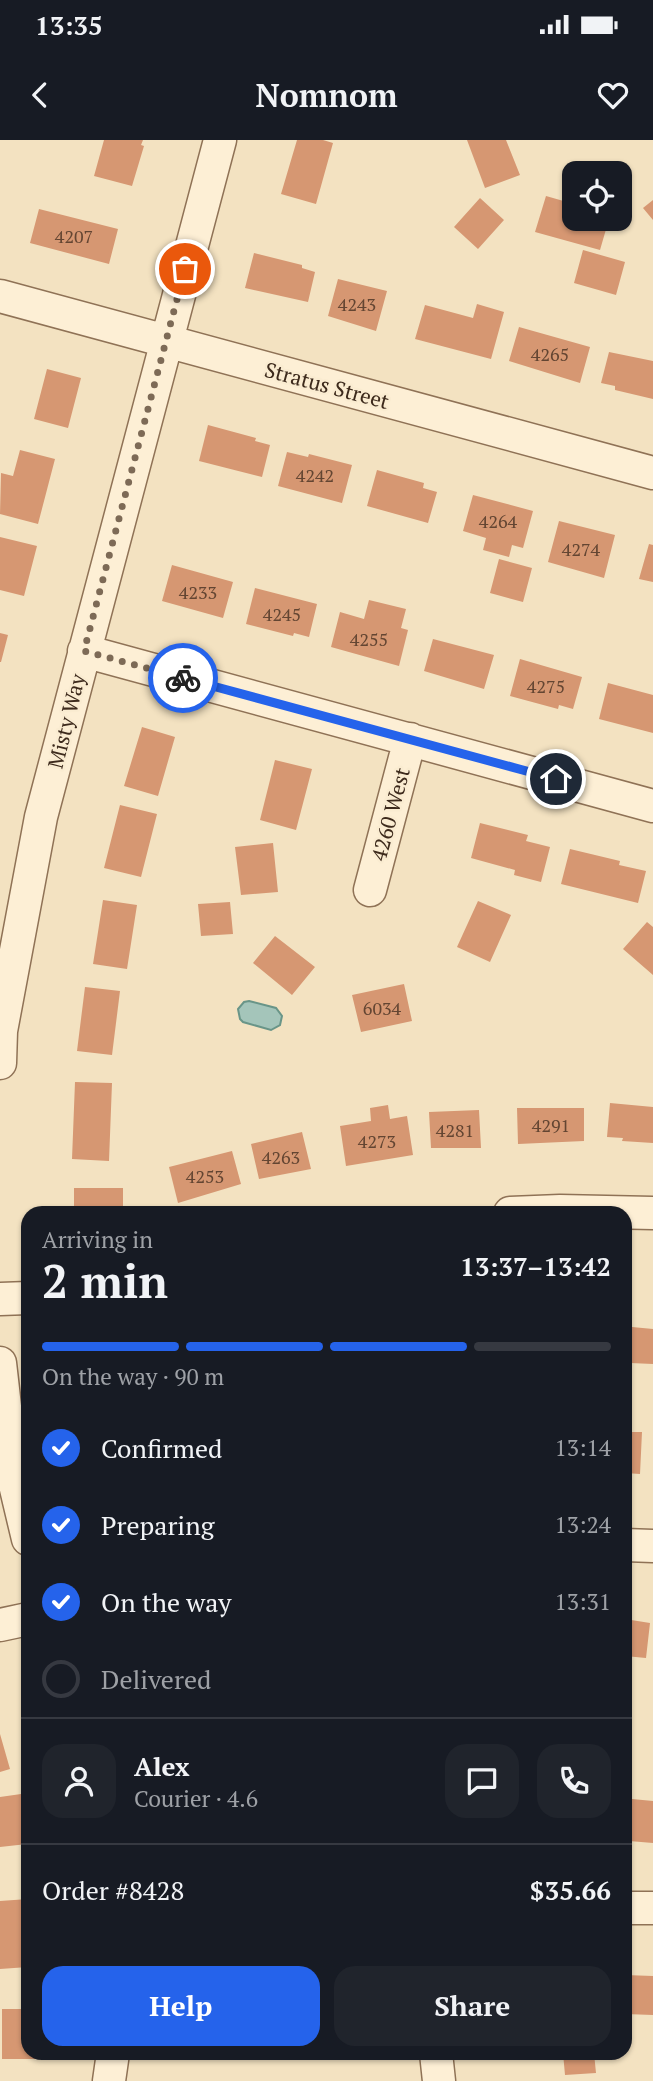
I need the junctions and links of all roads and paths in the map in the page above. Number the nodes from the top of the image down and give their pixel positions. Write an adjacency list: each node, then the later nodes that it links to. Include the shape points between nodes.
1 (220, 140): 3 (street, Misty Way)
2 (0, 296): 3 (street, Stratus Street)
3 (167, 341): 4 (street, Stratus Street); 5 (street, Misty Way)
4 (653, 473)
5 (84, 651): 6 (street); 9 (street, Misty Way, via 41,817 1,1031)
6 (410, 739): 7 (street); 8 (street, 4260 West)
7 (653, 807)
8 (370, 890)
9 (0, 1063)
10 (632, 1213): 11 (street)
11 (653, 1213)
12 (21, 1298): 13 (street)
13 (0, 1299)
14 (0, 1363): 15 (street)
15 (21, 1510)
16 (632, 1545): 17 (street)
17 (653, 1546)
18 (21, 1620): 19 (street)
19 (0, 1625)
20 (632, 1908): 21 (street)
21 (653, 1908)
22 (112, 2060): 24 (street)
23 (437, 2060): 25 (street)
24 (109, 2081)
25 (439, 2081)

